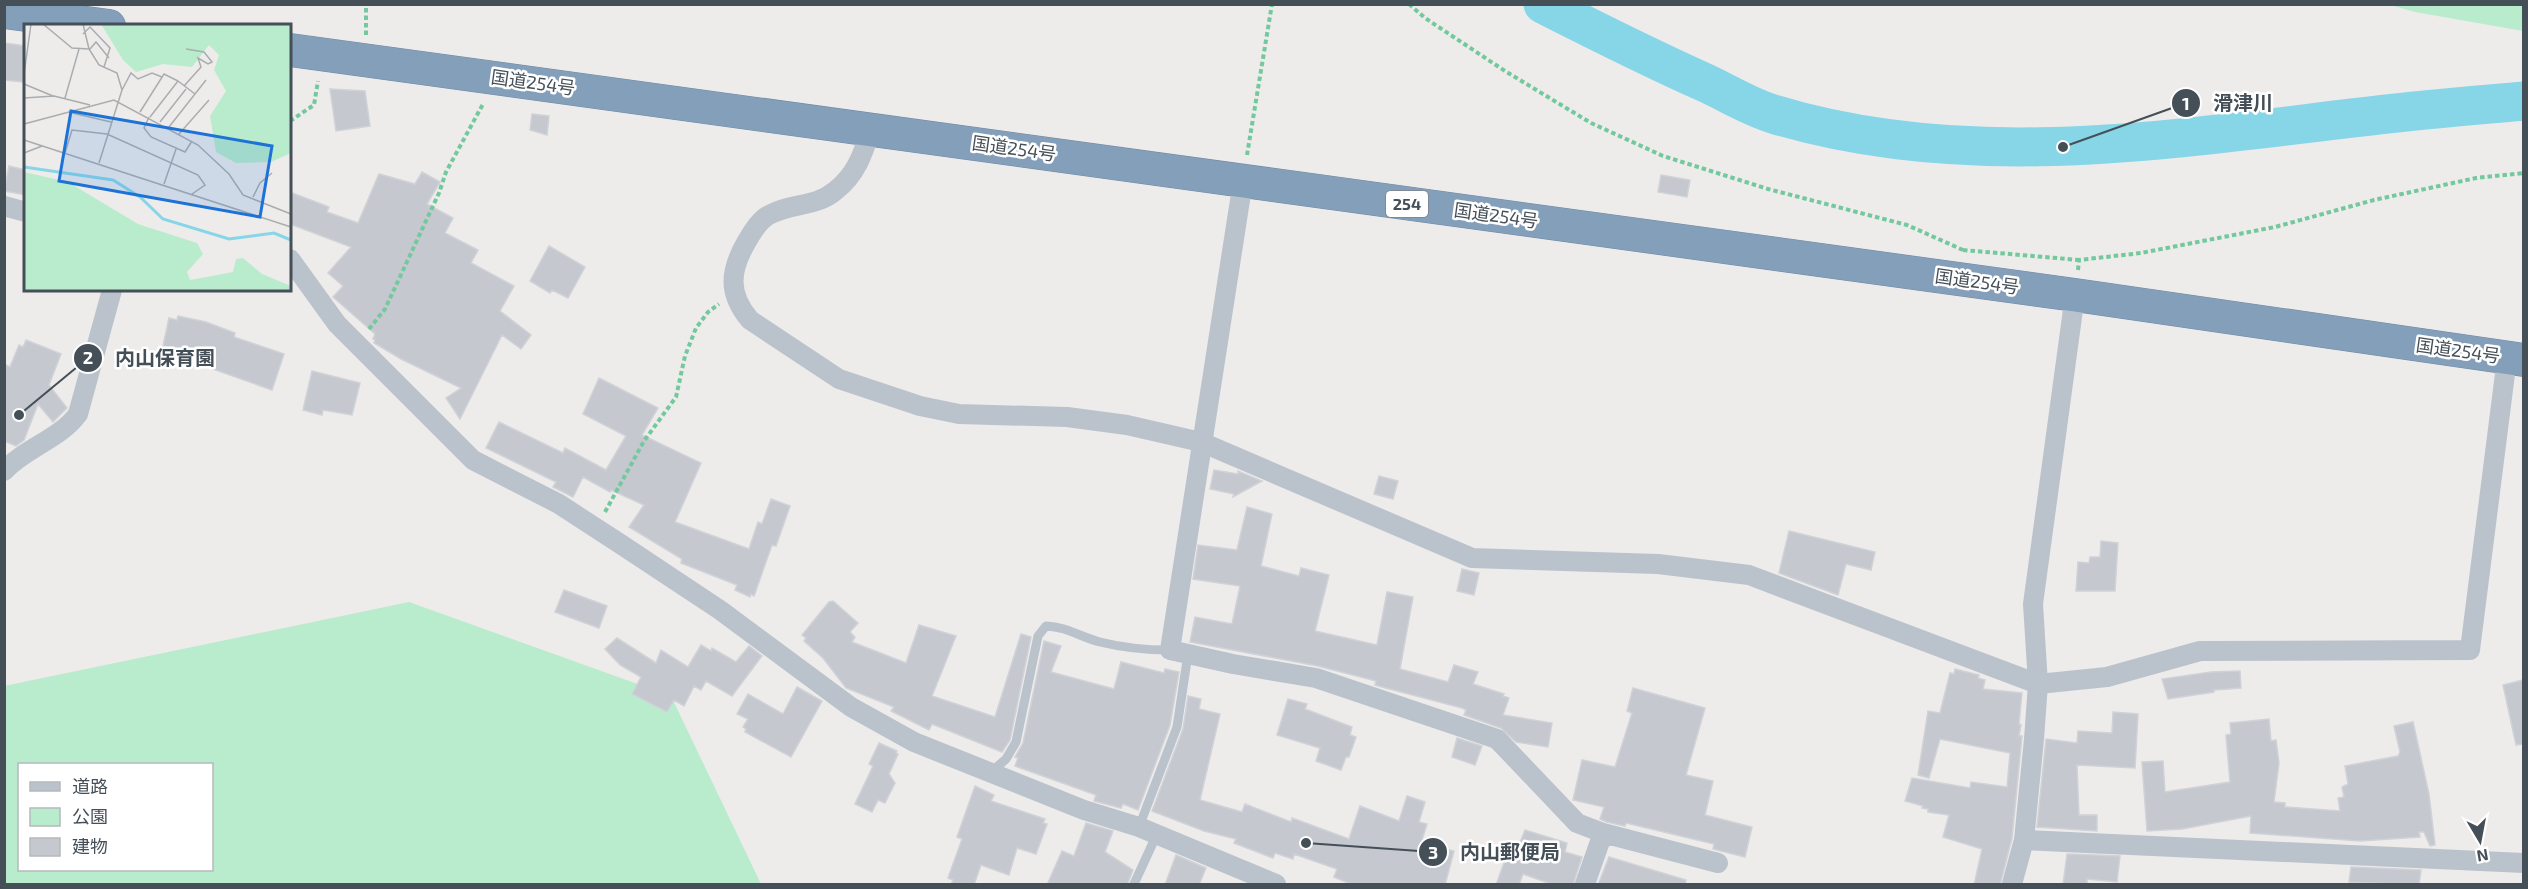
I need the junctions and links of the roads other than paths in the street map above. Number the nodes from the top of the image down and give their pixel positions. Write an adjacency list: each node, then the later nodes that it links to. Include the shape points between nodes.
1 (4, 12): 2 (highway)
2 (94, 24)
3 (305, 52): 4 (highway, 国道254号 / 254)
4 (871, 129): 5 (highway, 国道254号 / 254); 12 (street, via 859,164 836,191 823,200 772,213 754,229 732,273 740,308 750,320 839,378 920,406 959,414 1067,417)
5 (1243, 181): 10 (highway, 国道254号 / 254, via 1965,265); 12 (street)
6 (4, 206): 7 (street)
7 (24, 211)
8 (291, 260): 16 (street, via 337,324 473,460 559,504 596,528 720,610 851,707 914,742)
9 (112, 291): 13 (street, via 78,414 71,423)
10 (2075, 295): 11 (highway, 国道254号 / 254); 15 (street, via 2033,604)
11 (2515, 359): 15 (street, via 2470,650 2200,651 2107,677)
12 (1201, 442): 14 (street); 15 (street, via 1472,558 1658,564 1749,575)
13 (6, 467)
14 (1179, 652): 16 (lane, via 1136,650 1098,642 1064,627 1046,626 1038,636 1016,741 1006,759); 17 (lane, via 1177,727); 18 (street, via 1316,678 1497,739 1577,823)
15 (2038, 684): 20 (street)
16 (989, 773): 17 (street)
17 (1139, 827): 19 (street)
18 (1603, 833): 21 (street); 25 (street)
19 (1157, 834): 23 (lane); 24 (street)
20 (2024, 840): 22 (street); 26 (street)
21 (1718, 863)
22 (2523, 863)
23 (1134, 885)
24 (1276, 885)
25 (1585, 885)
26 (2012, 885)

